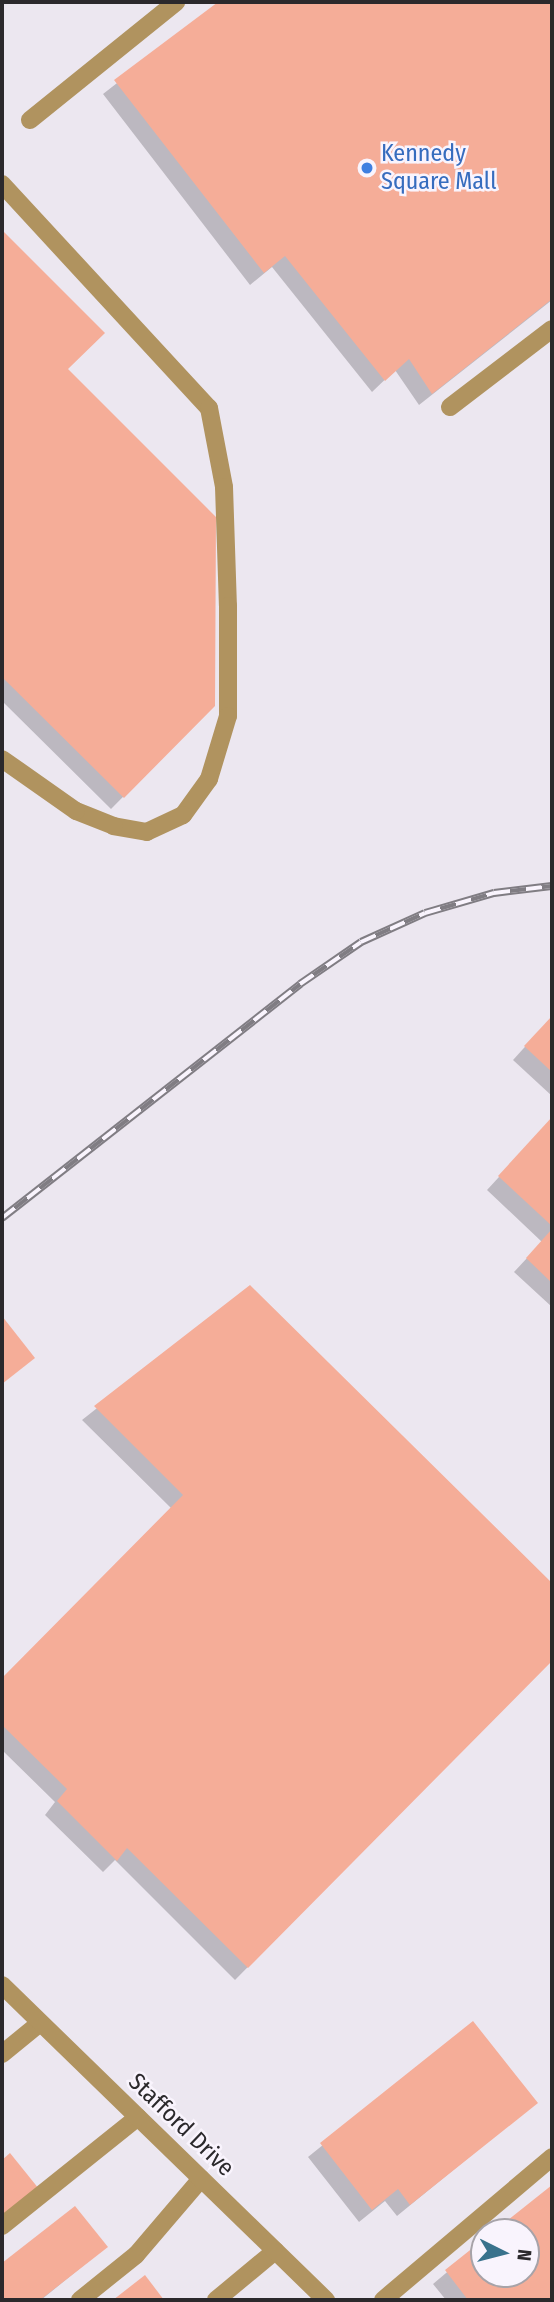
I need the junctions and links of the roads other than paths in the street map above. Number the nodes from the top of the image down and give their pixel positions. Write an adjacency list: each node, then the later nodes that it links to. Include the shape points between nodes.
1 (176, 2): 2 (street)
2 (30, 120)
3 (2, 184): 6 (street, via 209,408 224,487 228,716 209,779 183,815 147,832 114,826 76,811)
4 (552, 329): 5 (street)
5 (450, 407)
6 (2, 758)
7 (2, 1985): 8 (street, Stafford Drive)
8 (40, 2023): 9 (street); 10 (street, Stafford Drive)
9 (2, 2054)
10 (138, 2117): 12 (street, Stafford Drive); 13 (street)
11 (552, 2157): 18 (street)
12 (201, 2179): 14 (street, Stafford Drive); 15 (street, via 136,2255)
13 (2, 2226)
14 (275, 2251): 16 (street); 17 (street, Stafford Drive)
15 (80, 2300)
16 (216, 2300)
17 (326, 2300)
18 (383, 2300)

